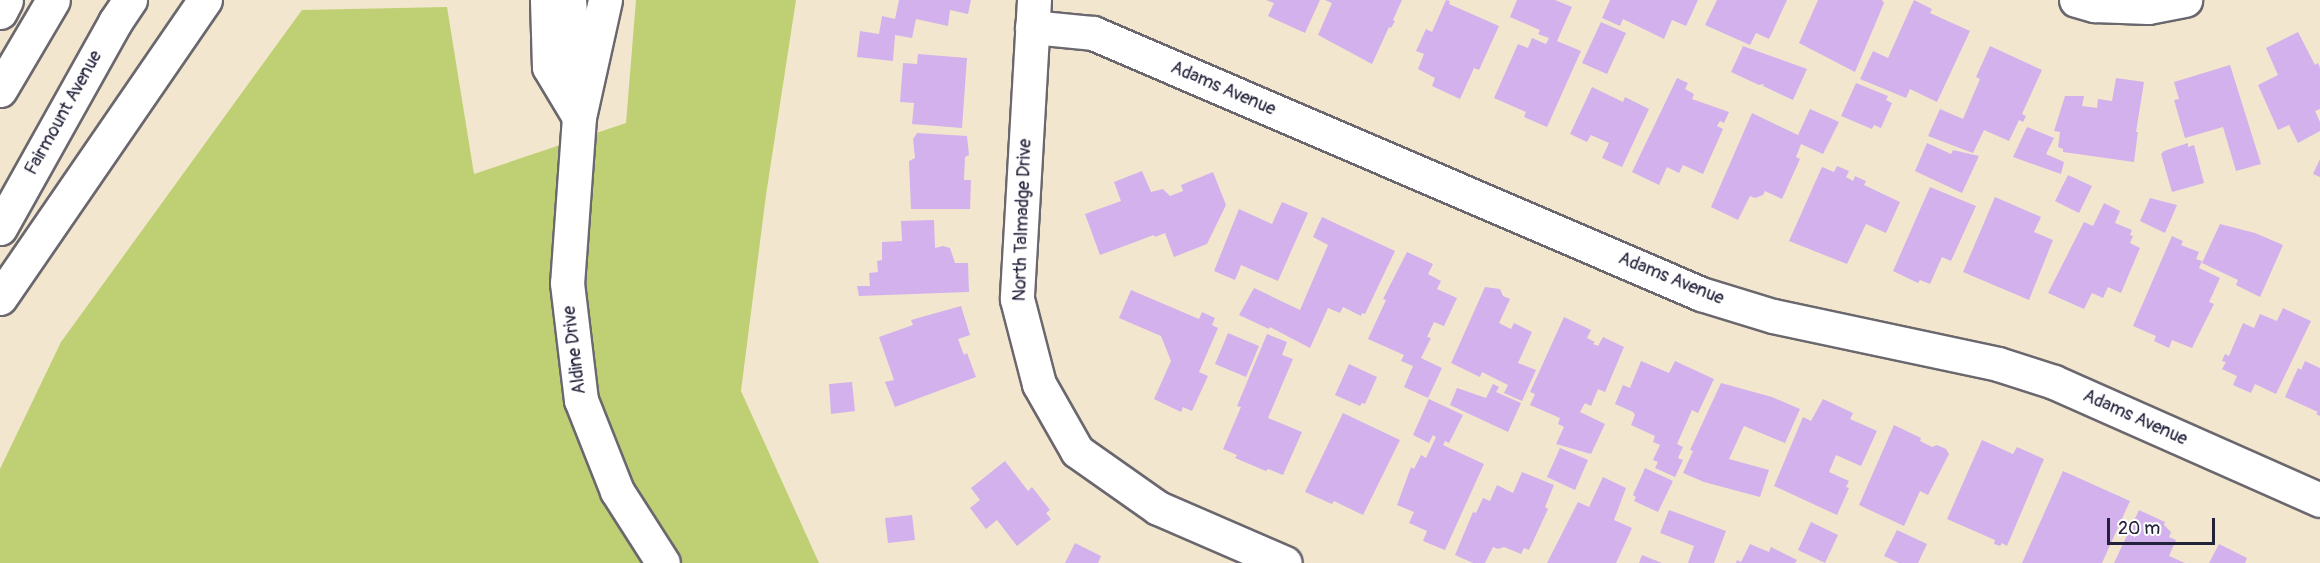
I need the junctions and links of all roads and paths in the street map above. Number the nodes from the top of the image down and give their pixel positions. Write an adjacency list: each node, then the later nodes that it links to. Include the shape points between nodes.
1 (6, 0): 10 (main road)
2 (52, 0): 12 (main road)
3 (130, 0): 14 (main road, Fairmount Avenue)
4 (205, 0): 15 (main road)
5 (547, 0): 13 (main road, via 549,67)
6 (569, 0): 13 (main road, Aldine Drive)
7 (604, 0): 13 (main road, Aldine Drive)
8 (2076, 0): 9 (main road, via 2148,8)
9 (2185, 0)
10 (0, 12)
11 (1033, 13): 16 (main road, Adams Avenue, via 1093,33 1701,294 1773,316 1998,364 2054,382); 18 (main road, North Talmadge Drive, via 1017,299 1039,384 1077,451 1158,508)
12 (0, 90)
13 (579, 117): 17 (main road, Aldine Drive, via 567,283 581,400 617,491)
14 (0, 228)
15 (0, 298)
16 (2320, 500)
17 (663, 563)
18 (1285, 563)

